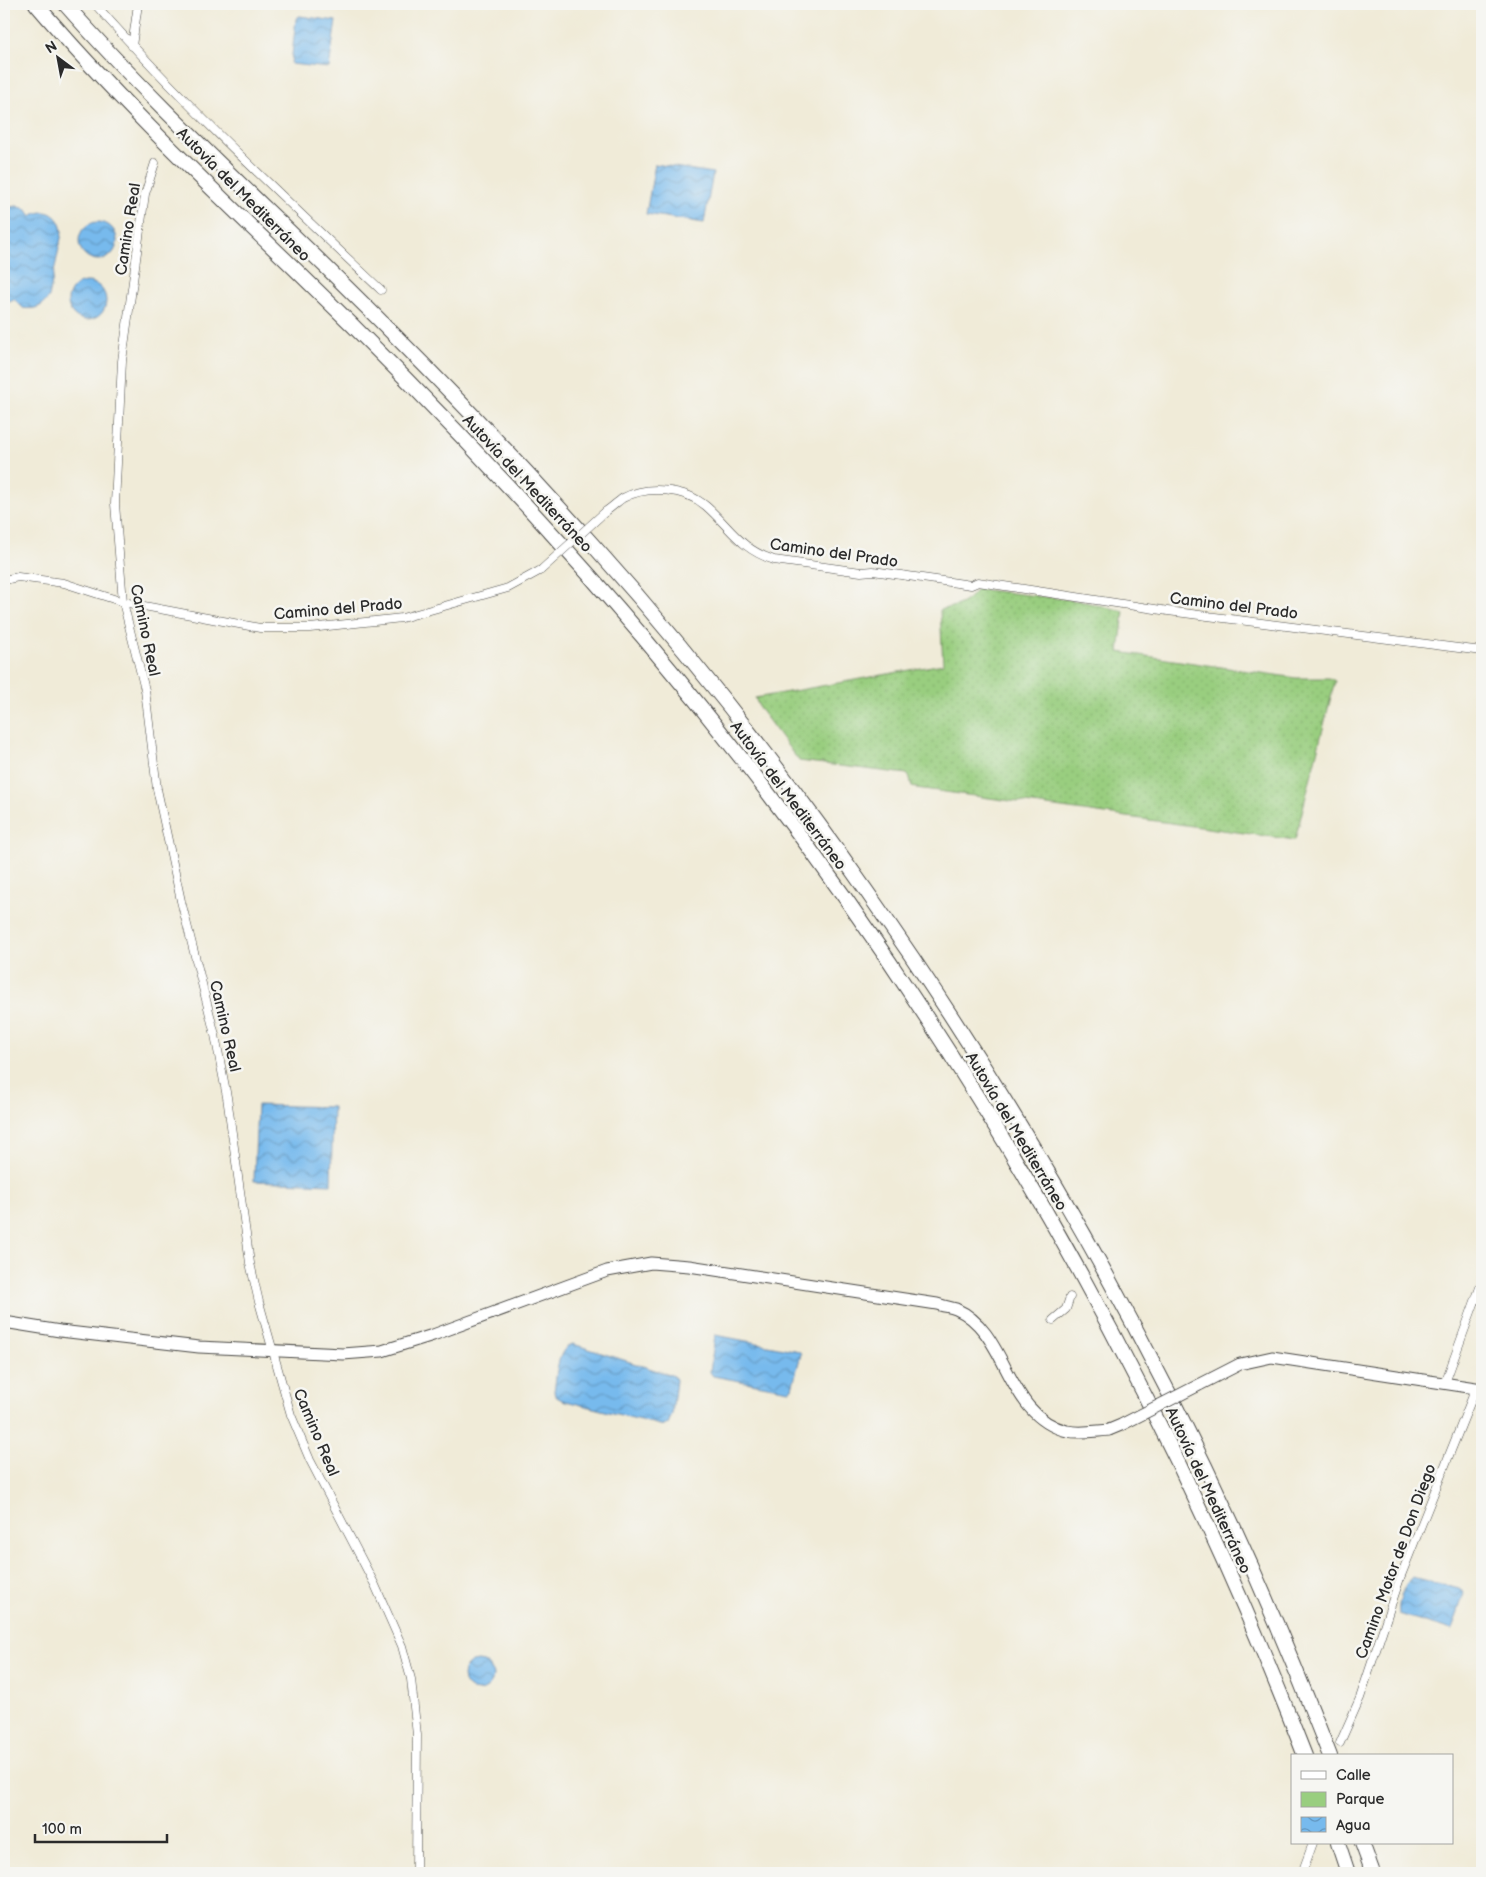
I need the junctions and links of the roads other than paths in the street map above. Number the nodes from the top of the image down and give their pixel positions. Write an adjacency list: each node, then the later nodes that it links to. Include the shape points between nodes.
1 (36, 4): 19 (highway, Autovía del Mediterráneo, via 125,101 445,418 538,517 666,666 780,809 909,991 1056,1230 1170,1446 1264,1652)
2 (65, 4): 20 (highway, Autovía del Mediterráneo, via 145,90 334,275 533,479 639,597 811,812 977,1055 1103,1269 1184,1424 1239,1539)
3 (95, 4): 5 (street)
4 (138, 4): 5 (street)
5 (132, 46): 7 (street, via 238,154)
6 (155, 163): 9 (street, Camino Real, via 144,194 122,361 115,504)
7 (381, 290)
8 (4, 580): 9 (street, Camino del Prado, via 18,577 64,583)
9 (123, 602): 10 (street, Camino del Prado, bridge, via 260,628 310,628 402,618 508,588 541,570 623,498 657,490 674,491 694,498 745,546 774,560 971,585 978,582 1159,610); 15 (street, Camino Real, via 145,690 157,789 176,882 215,1035 227,1097 250,1263)
10 (1482, 651)
11 (1482, 1282): 16 (street)
12 (1070, 1297): 13 (street, via 1066,1309)
13 (1053, 1320)
14 (4, 1322): 15 (main road, via 199,1347)
15 (273, 1350): 16 (main road, bridge, via 343,1354 382,1351 607,1271 651,1263 689,1266 956,1309 986,1335 1021,1397 1033,1411 1066,1431 1109,1430 1240,1364 1272,1357); 24 (street, Camino Real, via 292,1416 310,1460 375,1585 402,1646 417,1735)
16 (1446, 1383): 17 (main road)
17 (1479, 1388): 18 (street, Camino Motor de Don Diego, via 1400,1578 1360,1698)
18 (1340, 1743)
19 (1304, 1754)
20 (1329, 1754)
21 (1313, 1844): 25 (street)
22 (1338, 1844): 26 (highway)
23 (1362, 1844): 27 (highway)
24 (416, 1873)
25 (1302, 1873)
26 (1348, 1873)
27 (1372, 1873)

